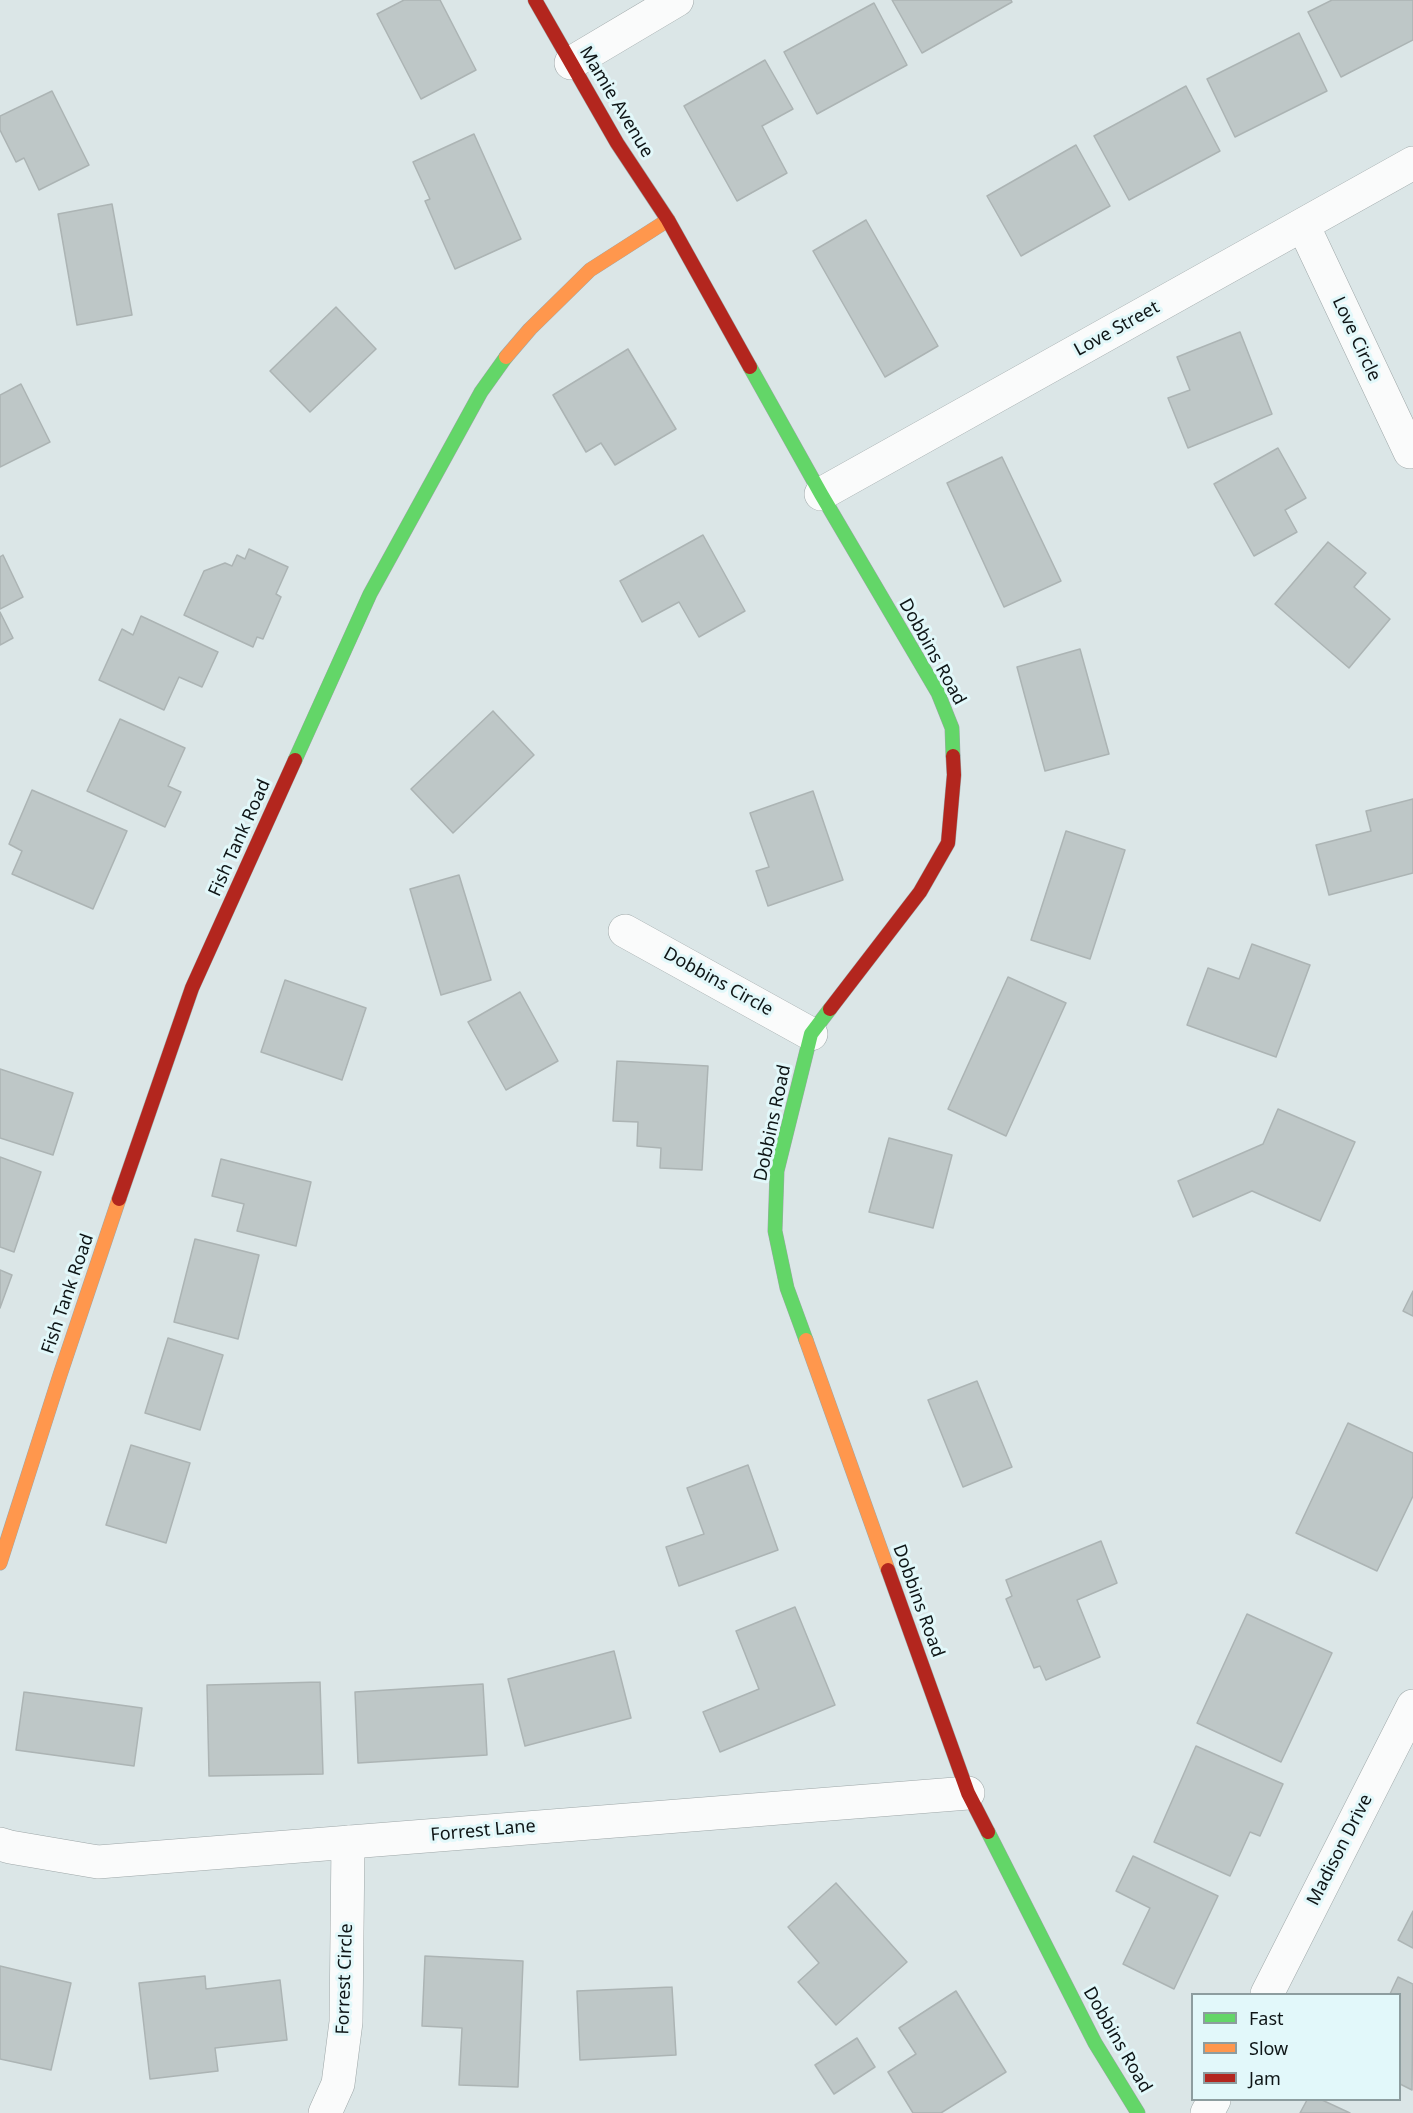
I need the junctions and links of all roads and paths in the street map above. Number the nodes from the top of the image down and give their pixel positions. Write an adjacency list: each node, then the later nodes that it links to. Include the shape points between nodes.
1 (535, 0): 3 (street, Mamie Avenue)
2 (677, 0): 3 (street)
3 (571, 63): 5 (street, Mamie Avenue)
4 (1413, 163): 6 (street, Love Street)
5 (668, 220): 8 (street, Dobbins Road); 11 (street, Fish Tank Road, via 590,270 503,361 481,392 370,594 192,988)
6 (1303, 225): 7 (street, Love Circle); 8 (street, Love Street)
7 (1410, 452)
8 (821, 494): 10 (street, Dobbins Road, via 938,693 952,728 954,775 948,843 920,892)
9 (625, 931): 10 (street, Dobbins Circle)
10 (811, 1034): 13 (street, Dobbins Road, via 777,1171 775,1231 782,1265)
11 (0, 1563)
12 (1413, 1706): 16 (street, Madison Drive)
13 (968, 1793): 14 (street, Forrest Lane); 18 (street, Dobbins Road, via 1095,2043)
14 (348, 1842): 15 (street, Forrest Lane, via 98,1862); 17 (street, Forrest Circle, via 346,2022 338,2084)
15 (0, 1844)
16 (1268, 1993)
17 (325, 2113)
18 (1138, 2113)

